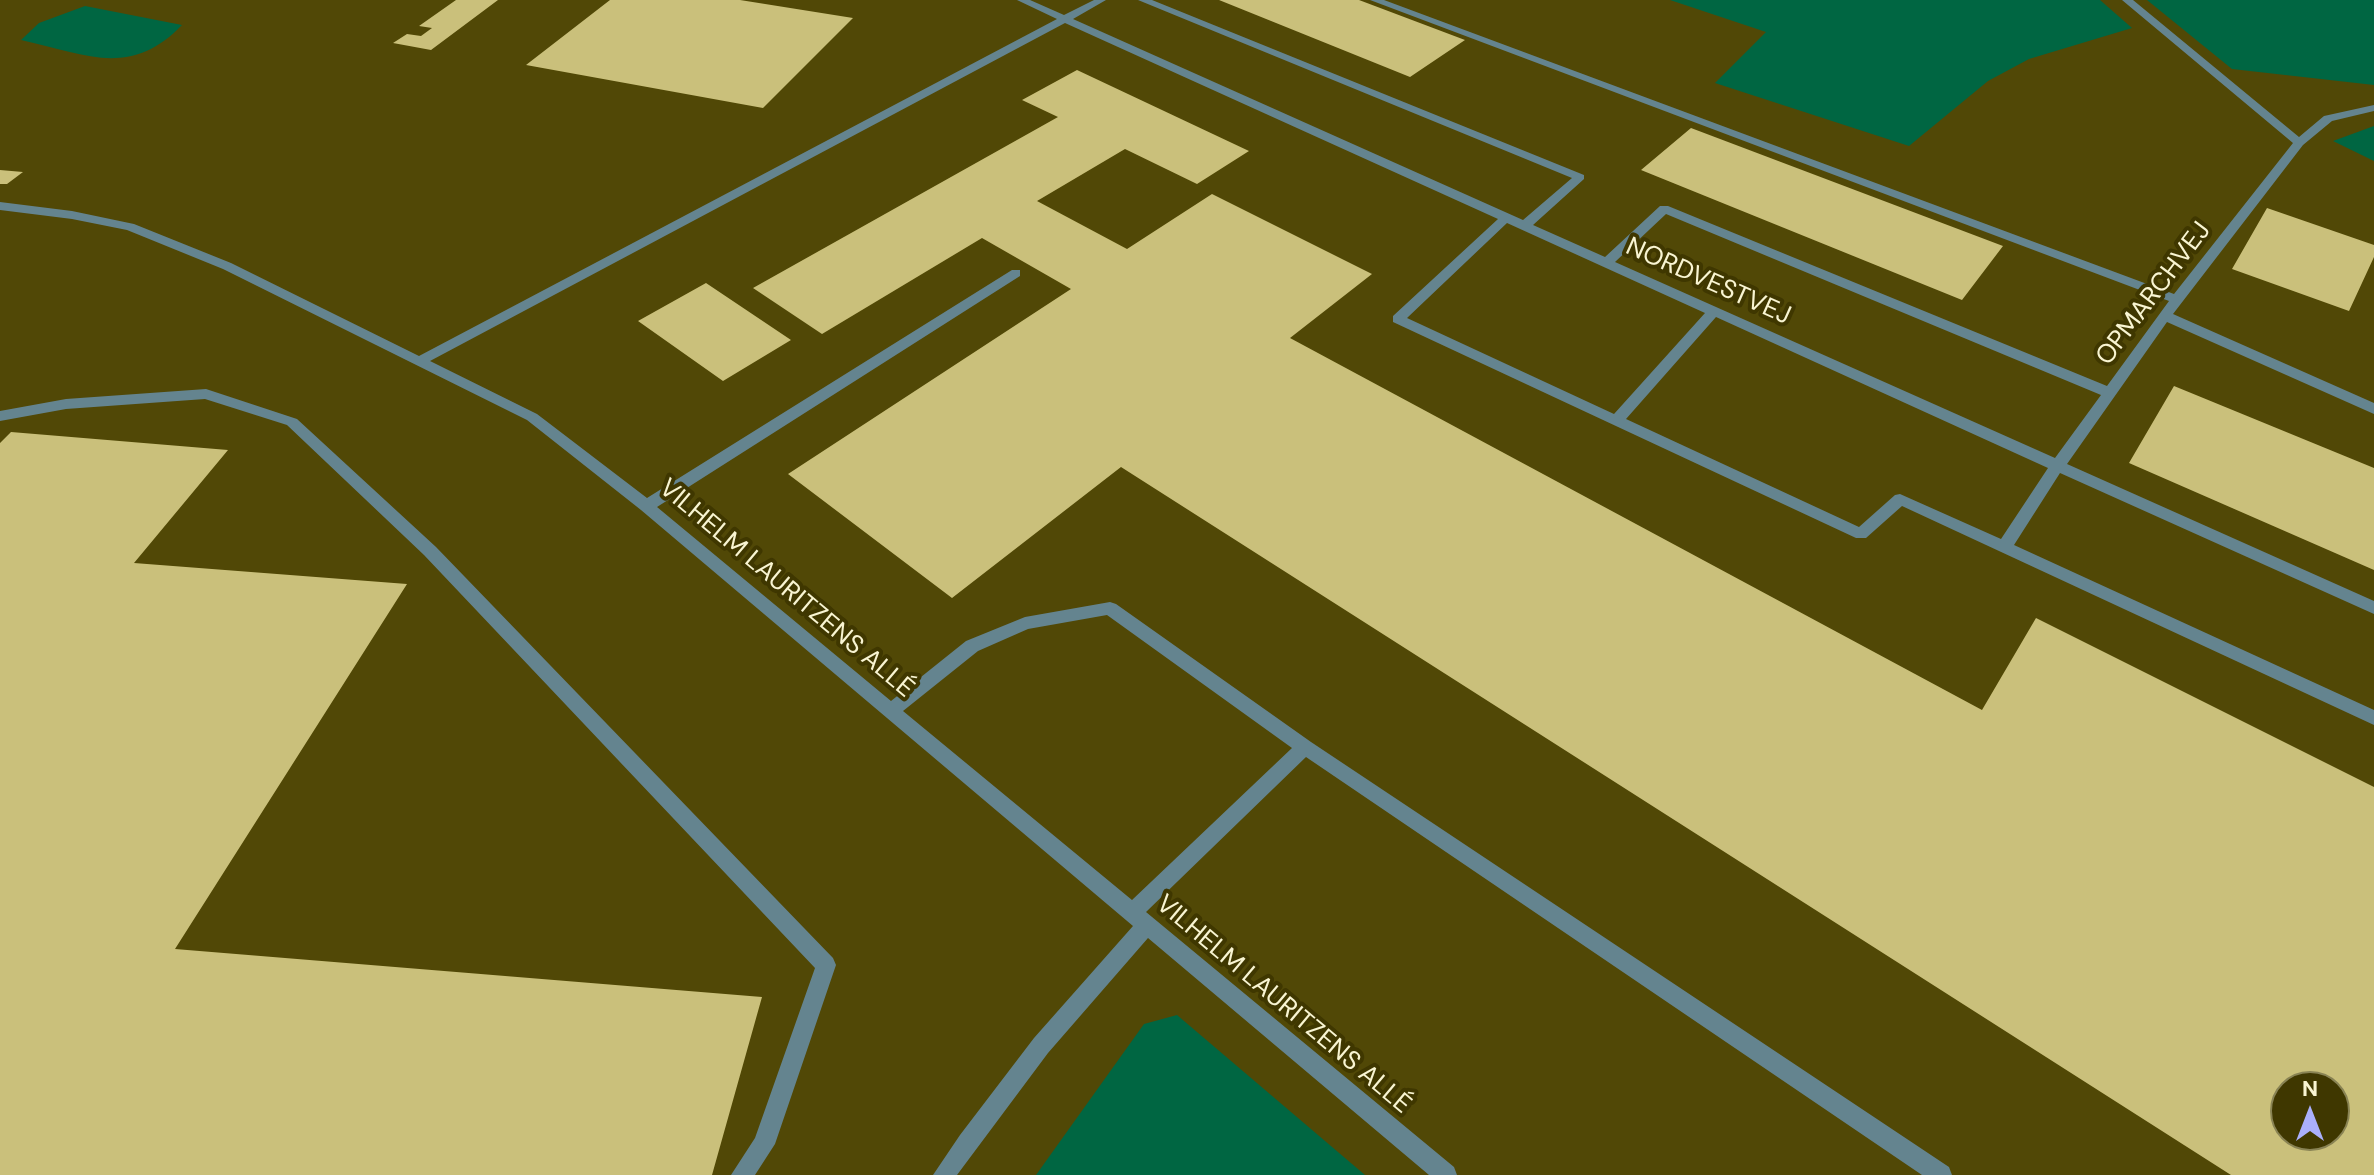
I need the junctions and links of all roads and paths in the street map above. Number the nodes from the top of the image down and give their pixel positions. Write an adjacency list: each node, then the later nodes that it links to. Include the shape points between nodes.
1 (1022, 0): 6 (lane, NORDVESTVEJ)
2 (1101, 0): 6 (lane)
3 (1143, 0): 11 (lane, via 1580,177)
4 (1375, 0): 14 (lane)
5 (2127, 0): 8 (lane)
6 (1065, 19): 10 (lane, NORDVESTVEJ); 17 (lane)
7 (2374, 108): 8 (lane, OPMARCHVEJ, via 2328,118)
8 (2299, 143): 14 (lane, OPMARCHVEJ)
9 (0, 206): 17 (lane, VILHELM LAURITZENS ALLÉ, via 130,227 227,266)
10 (1506, 218): 11 (lane, NORDVESTVEJ); 21 (lane, via 1398,319)
11 (1524, 226): 12 (lane, NORDVESTVEJ)
12 (1606, 263): 15 (lane, NORDVESTVEJ); 18 (lane, via 1664,209)
13 (1016, 273): 23 (lane)
14 (2177, 299): 16 (lane, OPMARCHVEJ)
15 (1714, 311): 21 (lane); 22 (lane, NORDVESTVEJ)
16 (2165, 316): 18 (lane, OPMARCHVEJ); 19 (lane)
17 (418, 362): 23 (lane, VILHELM LAURITZENS ALLÉ, via 532,417)
18 (2110, 393): 22 (lane, OPMARCHVEJ)
19 (2374, 409)
20 (0, 416): 30 (lane, via 66,404 206,394 292,422 430,551 826,965 764,1144)
21 (1616, 421): 24 (lane, via 1861,534 1900,499)
22 (2057, 466): 24 (lane, OPMARCHVEJ); 25 (lane, NORDVESTVEJ)
23 (646, 506): 26 (lane, VILHELM LAURITZENS ALLÉ)
24 (2004, 547): 27 (lane)
25 (2374, 608)
26 (891, 711): 28 (lane, via 972,646 1025,623 1110,608); 29 (lane, VILHELM LAURITZENS ALLÉ)
27 (2374, 718)
28 (1305, 747): 29 (lane); 33 (lane)
29 (1141, 918): 31 (lane, via 1118,955); 32 (lane, VILHELM LAURITZENS ALLÉ)
30 (742, 1175)
31 (944, 1175)
32 (1446, 1175)
33 (1941, 1175)

